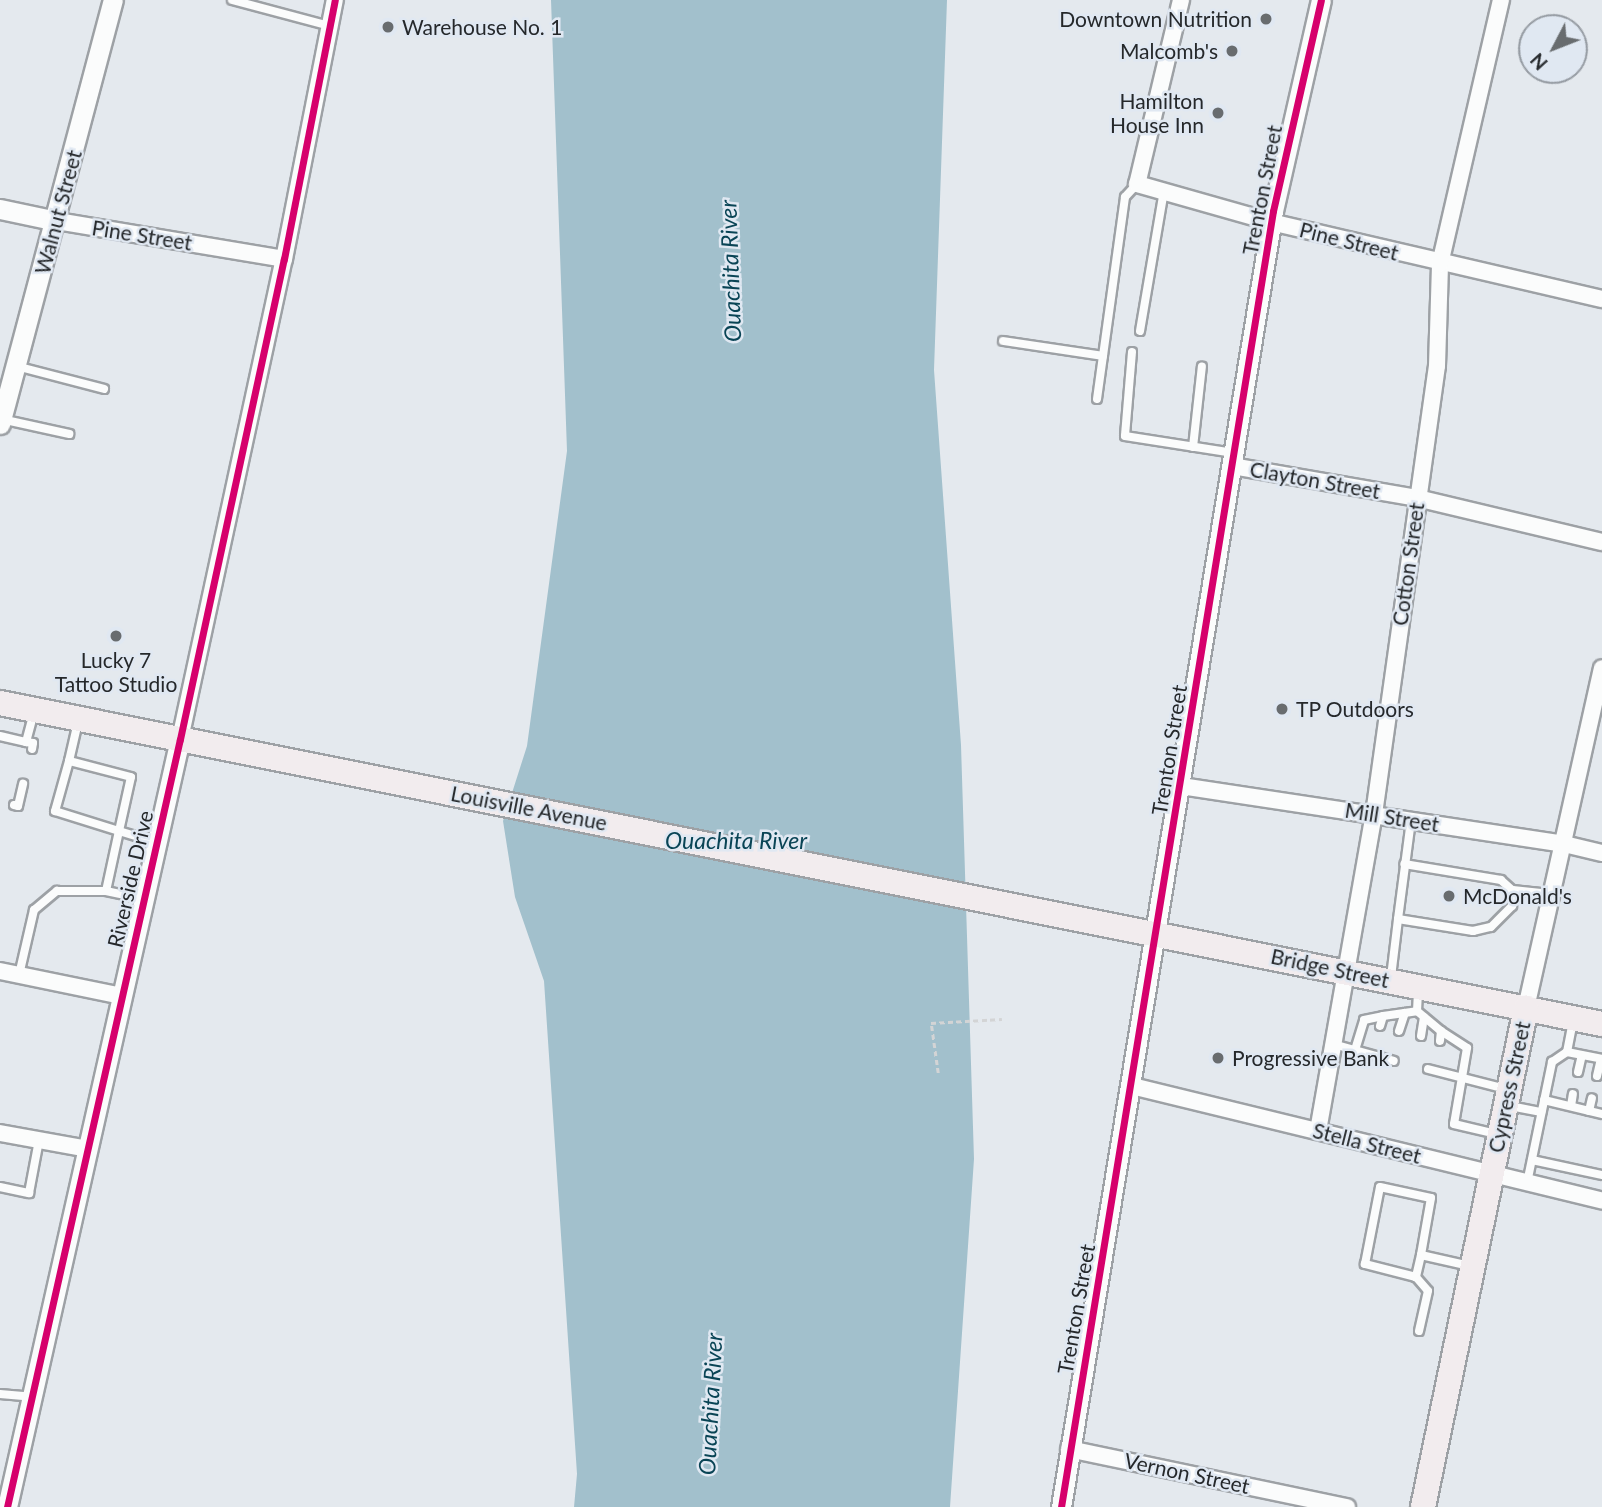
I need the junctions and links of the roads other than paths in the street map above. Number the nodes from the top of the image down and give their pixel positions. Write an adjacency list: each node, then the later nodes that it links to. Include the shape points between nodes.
1 (113, 0): 11 (street, Walnut Street)
2 (232, 0): 7 (lane)
3 (335, 0): 7 (street, Riverside Drive)
4 (1181, 0): 8 (street)
5 (1321, 0): 12 (street, Trenton Street)
6 (1501, 0): 14 (street, Cotton Street)
7 (330, 26): 13 (street, Riverside Drive)
8 (1137, 184): 9 (street, Pine Street); 19 (lane, via 1125,197)
9 (1164, 191): 12 (street, Pine Street); 16 (lane)
10 (0, 209): 11 (street, Pine Street)
11 (57, 221): 13 (street, Pine Street); 20 (street, Walnut Street)
12 (1271, 222): 14 (street, Pine Street); 27 (street, Trenton Street)
13 (284, 259): 35 (street, Riverside Drive)
14 (1440, 264): 15 (street, Pine Street); 28 (street, Cotton Street, via 1437,366)
15 (1602, 299)
16 (1140, 331)
17 (1003, 341): 19 (lane)
18 (1132, 352): 26 (lane, via 1125,436)
19 (1103, 356): 23 (lane)
20 (16, 366): 22 (lane); 24 (street, Walnut Street)
21 (1202, 366): 26 (lane)
22 (104, 389)
23 (1097, 399)
24 (1, 422): 25 (lane)
25 (69, 434)
26 (1194, 447): 27 (lane)
27 (1233, 460): 28 (street, Clayton Street); 38 (street, Trenton Street)
28 (1418, 498): 29 (street, Clayton Street); 40 (street, Cotton Street)
29 (1602, 542)
30 (1602, 668): 44 (street, Cypress Street)
31 (0, 703): 32 (main road, Louisville Avenue)
32 (34, 711): 33 (main road, Louisville Avenue); 34 (lane, via 29,745)
33 (79, 720): 35 (main road, Louisville Avenue); 36 (lane)
34 (2, 739)
35 (180, 739): 43 (street, Riverside Drive); 51 (main road, Louisville Avenue)
36 (69, 761): 42 (lane, via 55,811); 42 (lane, via 131,777)
37 (23, 784): 39 (lane, via 18,806)
38 (1181, 786): 40 (street, Mill Street); 53 (street, Trenton Street)
39 (14, 805)
40 (1374, 814): 41 (street, Mill Street); 55 (street, Cotton Street)
41 (1411, 820): 44 (street, Mill Street); 46 (lane)
42 (119, 831): 43 (lane); 48 (lane)
43 (157, 842): 50 (street, Riverside Drive)
44 (1560, 842): 45 (street, Mill Street); 49 (street, Cypress Street)
45 (1602, 853)
46 (1404, 864): 47 (lane, via 1480,873 1501,880); 52 (lane)
47 (1512, 890): 49 (lane); 52 (lane, via 1512,906 1491,927 1473,931)
48 (106, 891): 50 (lane); 56 (lane, via 57,891 34,910)
49 (1549, 894): 60 (street, Cypress Street)
50 (144, 899): 58 (street, Riverside Drive)
51 (1059, 912): 53 (main road, Bridge Street)
52 (1398, 919): 57 (lane)
53 (1155, 933): 55 (main road, Bridge Street); 80 (street, Trenton Street)
54 (0, 971): 56 (street)
55 (1346, 971): 57 (main road, Bridge Street); 70 (street, Cotton Street)
56 (19, 975): 58 (street)
57 (1391, 981): 59 (main road, Bridge Street)
58 (121, 996): 93 (street, Riverside Drive)
59 (1420, 1005): 60 (main road, Bridge Street); 61 (lane); 67 (lane); 68 (lane)
60 (1526, 1008): 63 (main road, Bridge Street); 82 (main road, Cypress Street)
61 (1405, 1013): 62 (lane); 66 (lane)
62 (1383, 1016): 65 (lane); 71 (lane, via 1364,1020)
63 (1574, 1018): 64 (main road, Bridge Street); 72 (lane)
64 (1602, 1024)
65 (1380, 1026)
66 (1399, 1031)
67 (1441, 1031): 69 (lane); 79 (lane, via 1467,1048)
68 (1421, 1036)
69 (1440, 1041)
70 (1333, 1045): 71 (lane); 89 (street, Cotton Street)
71 (1356, 1050): 74 (lane)
72 (1567, 1052): 73 (lane); 84 (lane, via 1552,1062)
73 (1582, 1055): 75 (lane); 77 (lane)
74 (1393, 1057)
75 (1601, 1059): 78 (lane)
76 (1436, 1061): 79 (lane, via 1431,1070)
77 (1578, 1072)
78 (1597, 1076)
79 (1464, 1078): 82 (lane); 91 (lane, via 1454,1124)
80 (1132, 1086): 89 (street, Stella Street); 106 (street, Trenton Street)
81 (1573, 1094): 85 (lane)
82 (1507, 1097): 87 (lane); 91 (main road, Cypress Street)
83 (1592, 1098): 86 (lane)
84 (1544, 1100): 85 (lane); 87 (lane)
85 (1571, 1106): 86 (lane)
86 (1589, 1111): 88 (lane)
87 (1541, 1112): 94 (lane)
88 (1602, 1114)
89 (1318, 1131): 95 (street, Stella Street)
90 (0, 1133): 92 (street)
91 (1499, 1134): 95 (main road, Cypress Street)
92 (39, 1140): 93 (street); 98 (lane, via 29,1192)
93 (88, 1149): 105 (street, Riverside Drive)
94 (1532, 1160): 96 (lane); 97 (lane)
95 (1491, 1174): 97 (street, Stella Street); 101 (main road, Cypress Street)
96 (1602, 1175)
97 (1527, 1183): 99 (street, Stella Street)
98 (0, 1187)
99 (1602, 1201)
100 (1421, 1255): 101 (lane); 102 (lane); 102 (lane, via 1431,1198 1380,1187 1365,1264)
101 (1472, 1267): 110 (main road, Cypress Street)
102 (1416, 1277): 103 (lane, via 1428,1291)
103 (1419, 1331)
104 (0, 1394): 105 (lane)
105 (32, 1397): 107 (street, Riverside Drive)
106 (1069, 1448): 108 (street, Trenton Street); 109 (street, Vernon Street)
107 (6, 1499)
108 (1061, 1507)
109 (1347, 1507)
110 (1423, 1507)

